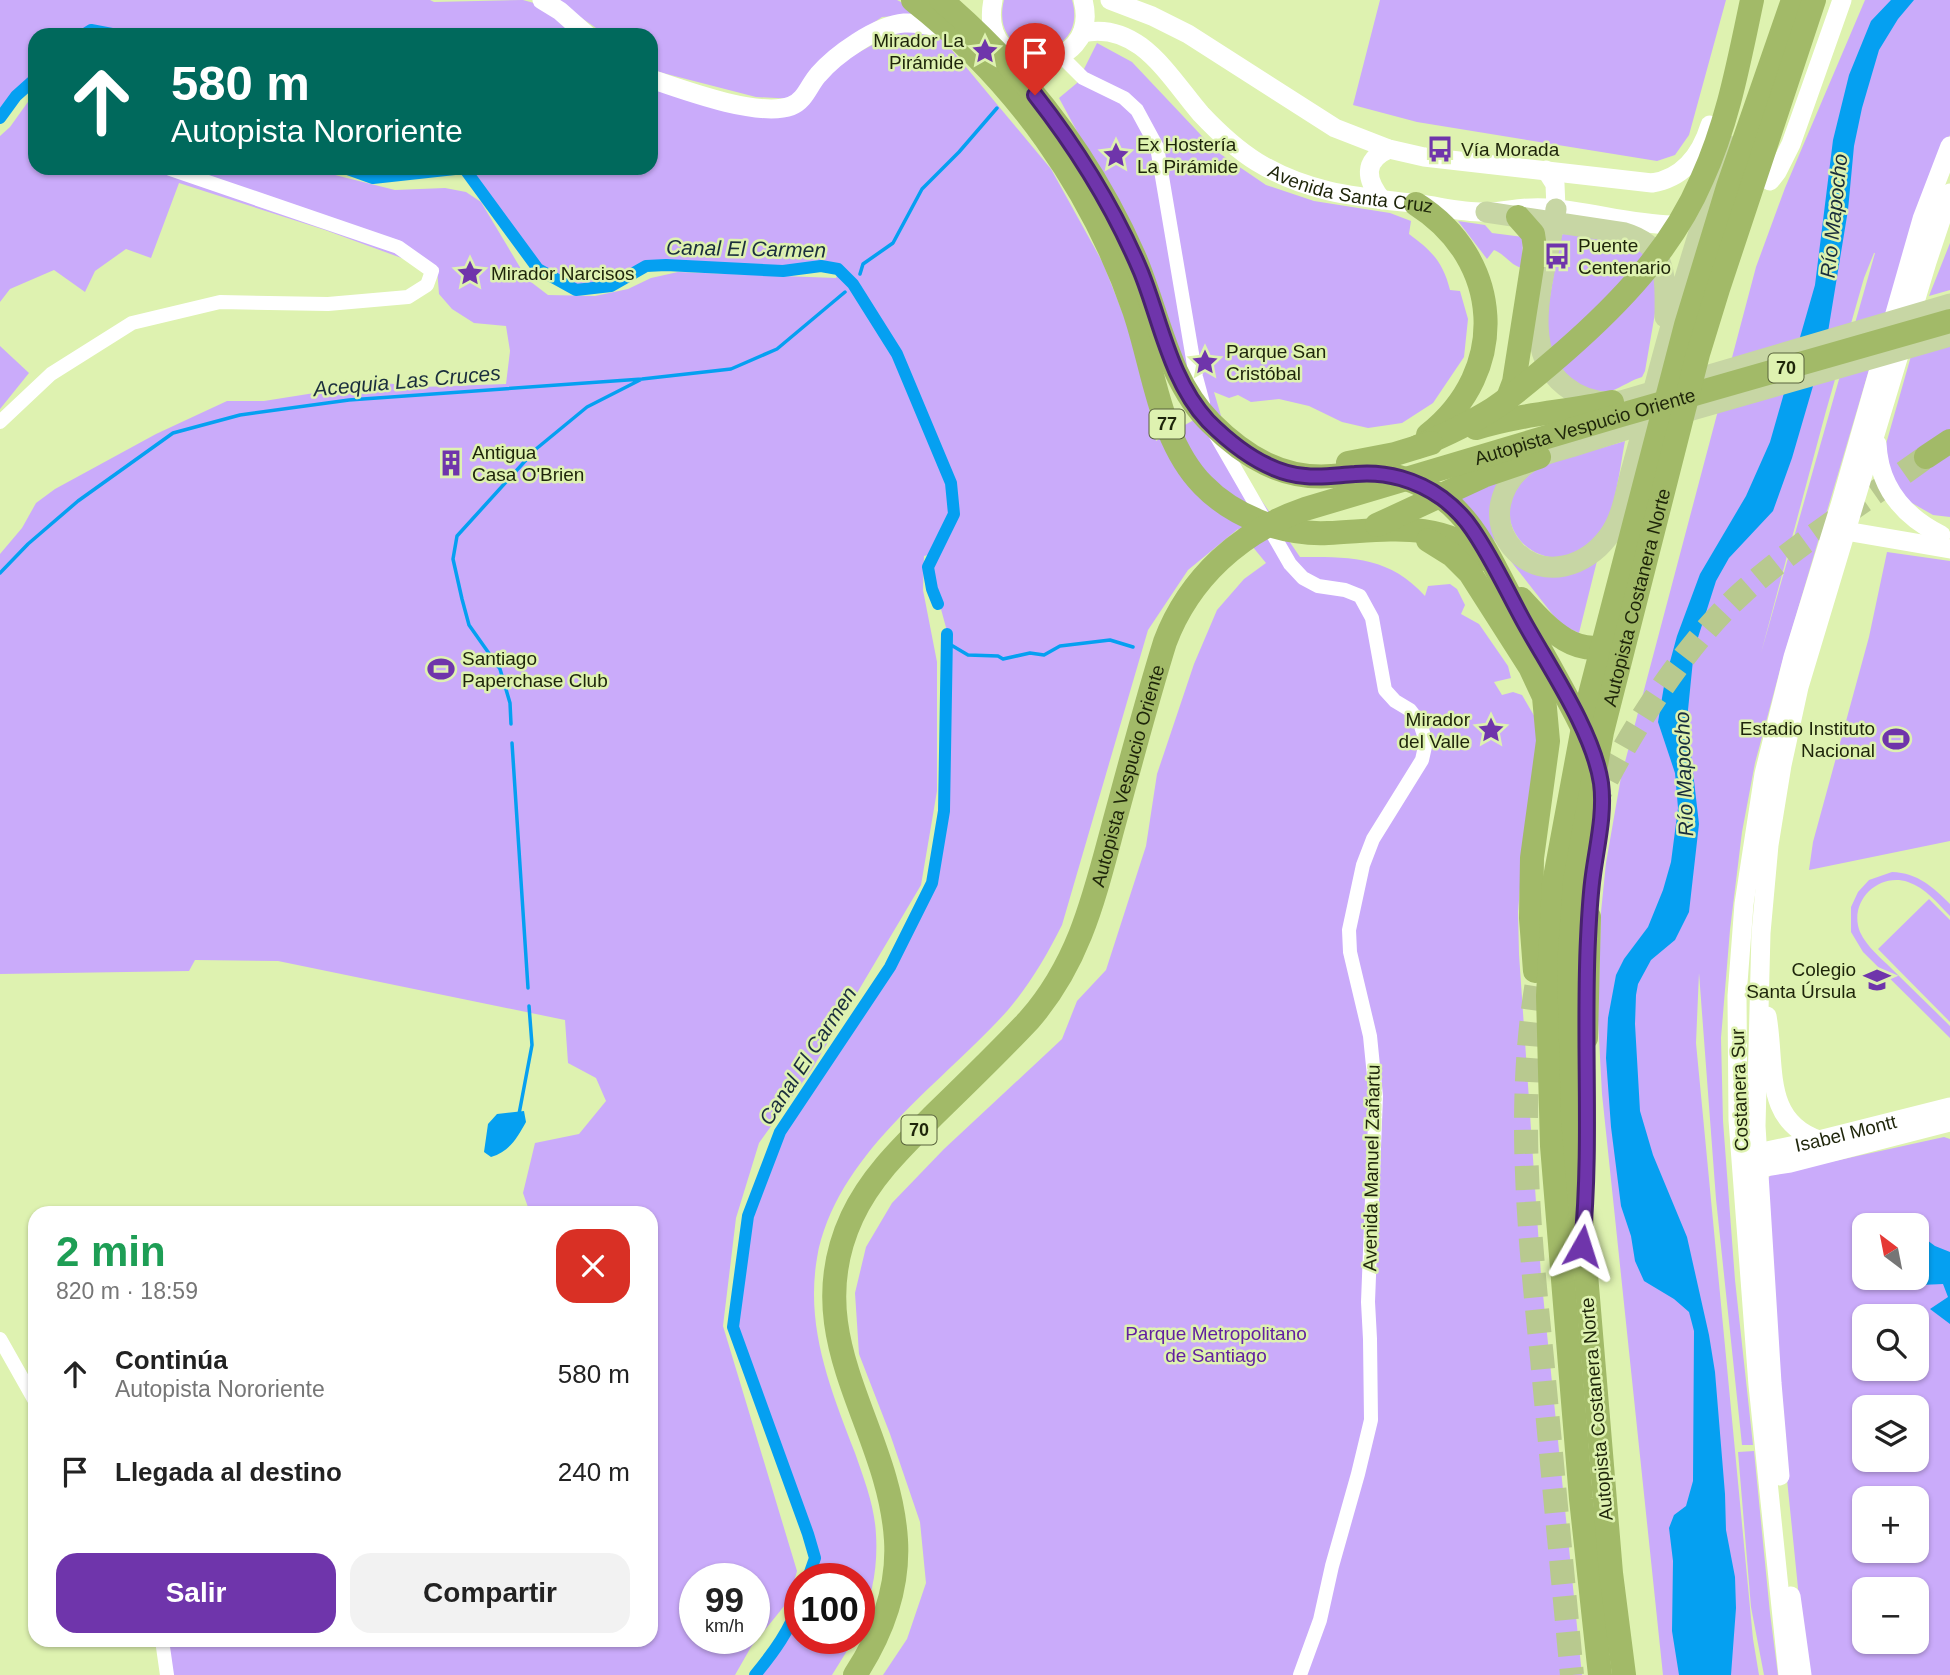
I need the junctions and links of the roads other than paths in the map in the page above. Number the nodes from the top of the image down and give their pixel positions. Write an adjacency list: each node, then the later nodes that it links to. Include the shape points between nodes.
1 (542, 0): 12 (main road)
2 (914, 0): 44 (highway, 77, via 988,68 1055,152 1083,197 1108,244 1140,327 1173,440 1196,478 1226,504 1257,520 1315,533)
3 (942, 0): 37 (highway, 77, via 996,51 1047,110 1091,174 1142,276 1187,394 1209,422)
4 (993, 0): 14 (main road, via 991,24)
5 (1083, 0): 13 (main road)
6 (1110, 0): 18 (main road, via 1188,34 1335,128)
7 (1749, 0): 19 (main road, via 1704,142 1684,169 1652,183); 38 (highway, via 1728,108 1709,165 1658,254 1585,333 1519,391 1461,427)
8 (1763, 0): 32 (main road, via 1743,94)
9 (1793, 0): 49 (highway, Autopista Costanera Norte, via 1686,325 1587,706 1554,883)
10 (1814, 0): 21 (highway, Autopista Costanera Norte)
11 (1842, 0): 21 (main road, via 1791,144 1777,172)
12 (579, 28)
13 (1082, 33): 15 (main road); 23 (main road, Avenida Santa Cruz, via 1107,31 1146,50 1222,136 1272,171 1323,191)
14 (1003, 47): 15 (main road, via 1024,60); 16 (main road, via 916,23 886,27 826,66 799,102 778,109 751,108)
15 (1061, 55): 61 (street, Avenida Manuel Zañartu, via 1083,78 1137,110 1157,147 1196,377 1220,445 1303,578 1360,596 1373,618 1385,690 1410,710 1426,742 1422,760 1373,839 1349,930 1370,1036 1376,1096 1368,1302 1371,1420 1320,1620)
16 (658, 81)
17 (1950, 146): 43 (main road, via 1912,251)
18 (1390, 149): 19 (main road); 23 (main road, via 1376,158 1369,171 1370,182)
19 (1546, 170): 26 (main road, via 1555,184)
20 (188, 175): 34 (street, via 398,247 432,271 427,285 408,297 341,303 220,302 132,323 51,374)
21 (1760, 186): 46 (highway, via 1656,580 1633,629 1601,648 1581,647 1555,633); 54 (highway, Autopista Costanera Norte, via 1714,302 1682,416 1602,732 1579,858 1569,1006)
22 (1950, 193): 35 (main road)
23 (1382, 200): 24 (main road, Avenida Santa Cruz)
24 (1416, 204): 25 (main road, Avenida Santa Cruz); 38 (highway, via 1446,226 1472,262 1482,291 1485,336 1474,379 1459,405)
25 (1486, 212): 26 (main road, Avenida Santa Cruz, via 1524,208); 27 (main road)
26 (1555, 215): 27 (main road); 28 (main road, Avenida Santa Cruz); 32 (main road, via 1631,235 1653,251 1665,272); 33 (main road, via 1537,326 1542,356 1569,389)
27 (1518, 216): 41 (highway, via 1533,234 1535,248 1511,391 1493,426 1473,446)
28 (1672, 225)
29 (1950, 304): 33 (main road)
30 (1950, 321): 33 (highway, Autopista Vespucio Oriente / 70)
31 (1950, 336): 33 (main road)
32 (1666, 340): 42 (main road)
33 (1620, 410): 38 (highway, via 1582,409 1500,421); 39 (highway, Autopista Vespucio Oriente / 70)
34 (0, 422)
35 (1878, 429): 43 (main road); 45 (main road, via 1880,468 1894,497 1909,515)
36 (1950, 441): 40 (highway)
37 (1241, 448): 38 (highway, via 1299,465 1336,464); 54 (highway, via 1293,475 1394,476 1424,487 1455,508 1482,544 1580,722 1602,792 1589,913)
38 (1406, 450)
39 (1528, 451): 41 (highway, Autopista Vespucio Oriente / 70); 42 (main road, via 1499,506 1503,534 1520,556 1544,567 1570,566 1600,546); 44 (highway, via 1393,519)
40 (1936, 461)
41 (1421, 475): 60 (highway, Autopista Vespucio Oriente / 70, via 1270,522 1223,556 1196,586 1165,642 1095,894 1069,962 1029,1020 884,1167 852,1218 837,1264 836,1326 845,1369 884,1480 896,1552 892,1590 880,1632)
42 (1618, 520): 47 (highway, via 1557,786)
43 (1842, 524): 45 (main road); 48 (main road, Costanera Sur, via 1782,765 1766,878); 53 (main road, Costanera Sur, via 1793,657 1750,859 1737,996 1737,1088)
44 (1346, 532): 46 (highway, via 1401,530)
45 (1947, 540)
46 (1473, 563): 47 (highway, via 1541,687 1546,706 1547,752 1532,858)
47 (1534, 958): 49 (highway)
48 (1760, 977): 52 (main road, via 1780,1109 1792,1126); 53 (main road, Costanera Sur, via 1756,1126)
49 (1548, 1083): 62 (highway, Autopista Costanera Norte, via 1578,1472)
50 (1950, 1107): 52 (main road, Isabel Montt)
51 (1950, 1122): 53 (main road, Isabel Montt, via 1790,1163)
52 (1819, 1140): 53 (main road, Isabel Montt)
53 (1750, 1162): 65 (main road, Costanera Sur, via 1759,1398); 66 (main road, Costanera Sur)
54 (1582, 1246): 57 (highway, Autopista Costanera Norte)
55 (0, 1339): 56 (street)
56 (28, 1389)
57 (1611, 1573): 63 (highway, Autopista Costanera Norte); 64 (highway)
58 (163, 1647): 59 (street)
59 (167, 1675)
60 (855, 1675)
61 (1300, 1675)
62 (1600, 1675)
63 (1623, 1675)
64 (1639, 1675)
65 (1788, 1675)
66 (1802, 1675)

